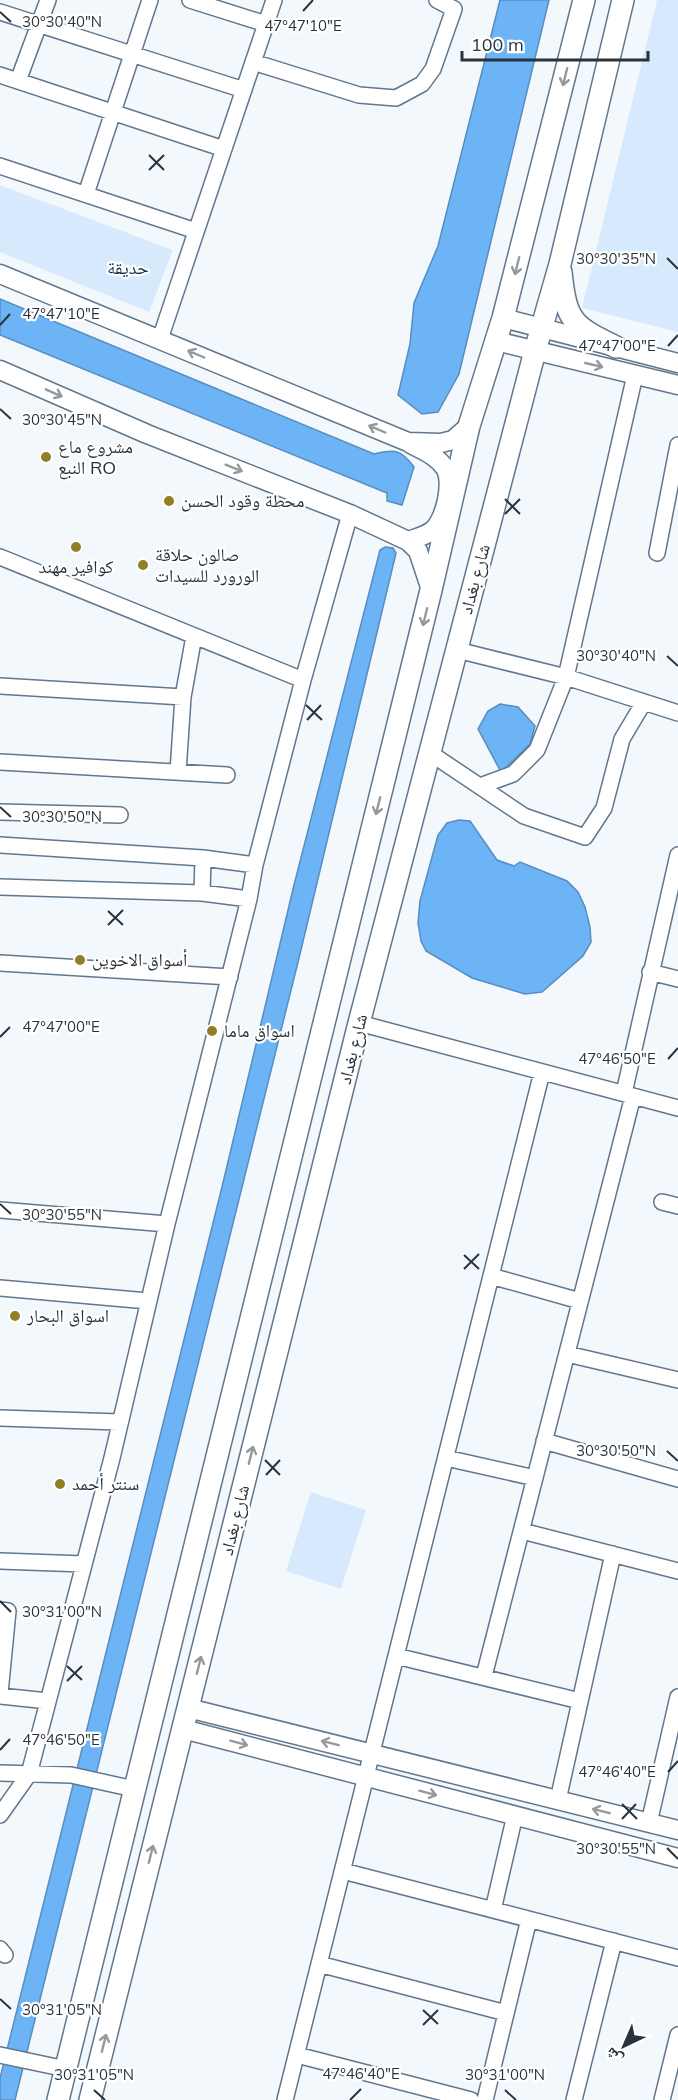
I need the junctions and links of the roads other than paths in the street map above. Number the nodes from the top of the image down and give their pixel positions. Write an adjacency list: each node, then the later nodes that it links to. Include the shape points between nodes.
1 (48, 0): 10 (street)
2 (150, 0): 11 (street)
3 (190, 0): 9 (street)
4 (274, 0): 9 (street)
5 (437, 0): 12 (street, via 454,9 434,69 422,84 396,98 359,95)
6 (584, 0): 23 (highway, شارع بغداد, one-way to 23)
7 (623, 0): 21 (highway, شارع بغداد)
8 (0, 12): 10 (street)
9 (266, 24): 12 (street)
10 (39, 25): 11 (street); 14 (street)
11 (132, 54): 15 (street); 16 (street)
12 (253, 62): 15 (street)
13 (0, 75): 14 (street)
14 (18, 81): 16 (street)
15 (244, 90): 17 (street)
16 (113, 112): 17 (street); 19 (street)
17 (224, 149): 20 (street)
18 (0, 166): 19 (street)
19 (86, 194): 20 (street)
20 (196, 231): 25 (street)
21 (560, 264): 24 (highway, شارع بغداد); 27 (highway, via 566,308 573,321)
22 (0, 274): 25 (main road)
23 (503, 318): 24 (main road); 26 (highway, شارع بغداد)
24 (542, 327): 27 (main road); 28 (highway, شارع بغداد)
25 (160, 339): 34 (main road, one-way to 25)
26 (496, 340): 28 (main road); 33 (highway, شارع بغداد)
27 (616, 347): 29 (main road)
28 (535, 351): 31 (main road, one-way to 31); 42 (highway, شارع بغداد)
29 (678, 363)
30 (0, 369): 36 (main road, one-way to 36, via 147,434)
31 (635, 375): 32 (main road); 43 (street)
32 (678, 385)
33 (469, 426): 34 (main road, via 453,440); 40 (highway, شارع بغداد)
34 (408, 442): 37 (main road, via 435,457 449,478 448,496 435,529)
35 (678, 445): 38 (street)
36 (350, 514): 37 (main road); 44 (street)
37 (408, 541): 40 (main road, via 418,551)
38 (657, 553)
39 (0, 557): 41 (street)
40 (431, 590): 108 (highway, شارع بغداد, one-way to 108)
41 (194, 636): 44 (street); 46 (street)
42 (456, 650): 43 (street); 49 (highway, شارع بغداد)
43 (566, 677): 47 (street); 53 (street, via 537,750 513,774)
44 (303, 681): 59 (street)
45 (0, 686): 46 (street)
46 (183, 697): 51 (street)
47 (644, 702): 48 (street); 53 (street, via 622,739 604,808 585,837 524,816)
48 (678, 713)
49 (430, 753): 53 (street); 68 (highway, شارع بغداد)
50 (0, 762): 51 (street)
51 (178, 772): 52 (street)
52 (227, 776)
53 (480, 786)
54 (0, 812): 55 (street)
55 (120, 815)
56 (0, 845): 58 (street)
57 (678, 855): 63 (street)
58 (203, 858): 59 (street); 61 (street)
59 (255, 865): 62 (street)
60 (0, 887): 61 (street)
61 (202, 893): 62 (street)
62 (249, 899): 66 (street)
63 (670, 922): 65 (street)
64 (0, 963): 66 (street)
65 (650, 972): 67 (street); 70 (street)
66 (230, 977): 75 (street)
67 (678, 979)
68 (359, 1023): 69 (street); 101 (highway, شارع بغداد, one-way to 68)
69 (542, 1072): 70 (street); 76 (street)
70 (628, 1095): 71 (street); 79 (street)
71 (678, 1108)
72 (662, 1202): 73 (street)
73 (678, 1206)
74 (0, 1210): 75 (street)
75 (167, 1224): 78 (street)
76 (491, 1276): 79 (street); 85 (street)
77 (0, 1288): 78 (street)
78 (148, 1301): 83 (street)
79 (580, 1301): 80 (street)
80 (567, 1354): 81 (street); 84 (street)
81 (678, 1380)
82 (0, 1418): 83 (street)
83 (119, 1422): 91 (street)
84 (544, 1441): 86 (street); 87 (street)
85 (446, 1458): 86 (street); 95 (street)
86 (535, 1478): 88 (street)
87 (678, 1479)
88 (522, 1531): 89 (street); 96 (street)
89 (613, 1554): 92 (street); 100 (street)
90 (0, 1561): 91 (street)
91 (84, 1564): 99 (street)
92 (678, 1571)
93 (0, 1610): 94 (street, via 8,1611)
94 (2, 1642): 97 (street)
95 (396, 1656): 96 (street); 104 (street)
96 (484, 1676): 100 (street)
97 (0, 1695): 99 (street)
98 (678, 1697): 102 (street)
99 (48, 1701): 106 (street)
100 (580, 1701): 109 (street)
101 (188, 1708): 103 (highway, شارع بغداد); 104 (main road, one-way to 101)
102 (674, 1728): 112 (street)
103 (183, 1729): 107 (main road, one-way to 107); 127 (highway, شارع بغداد, one-way to 103)
104 (372, 1754): 107 (street); 109 (main road)
105 (0, 1773): 106 (street)
106 (29, 1774): 108 (street, via 70,1775); 110 (street)
107 (366, 1776): 111 (main road, one-way to 111); 115 (street)
108 (134, 1789): 125 (highway, شارع بغداد)
109 (558, 1800): 112 (main road, one-way to 109)
110 (0, 1815)
111 (515, 1815): 114 (main road); 116 (street)
112 (649, 1822): 113 (main road)
113 (678, 1830)
114 (678, 1858)
115 (343, 1871): 116 (street); 120 (street)
116 (493, 1910): 117 (street)
117 (529, 1919): 118 (street); 121 (street)
118 (614, 1941): 119 (street); 131 (street)
119 (678, 1958)
120 (320, 1964): 121 (street); 124 (street)
121 (506, 2013): 130 (street)
122 (678, 2035): 132 (street)
123 (0, 2055): 125 (street)
124 (297, 2055): 128 (street); 129 (street)
125 (57, 2067): 126 (highway, شارع بغداد)
126 (58, 2100)
127 (90, 2100)
128 (285, 2100)
129 (471, 2100)
130 (485, 2100)
131 (574, 2100)
132 (662, 2100)

